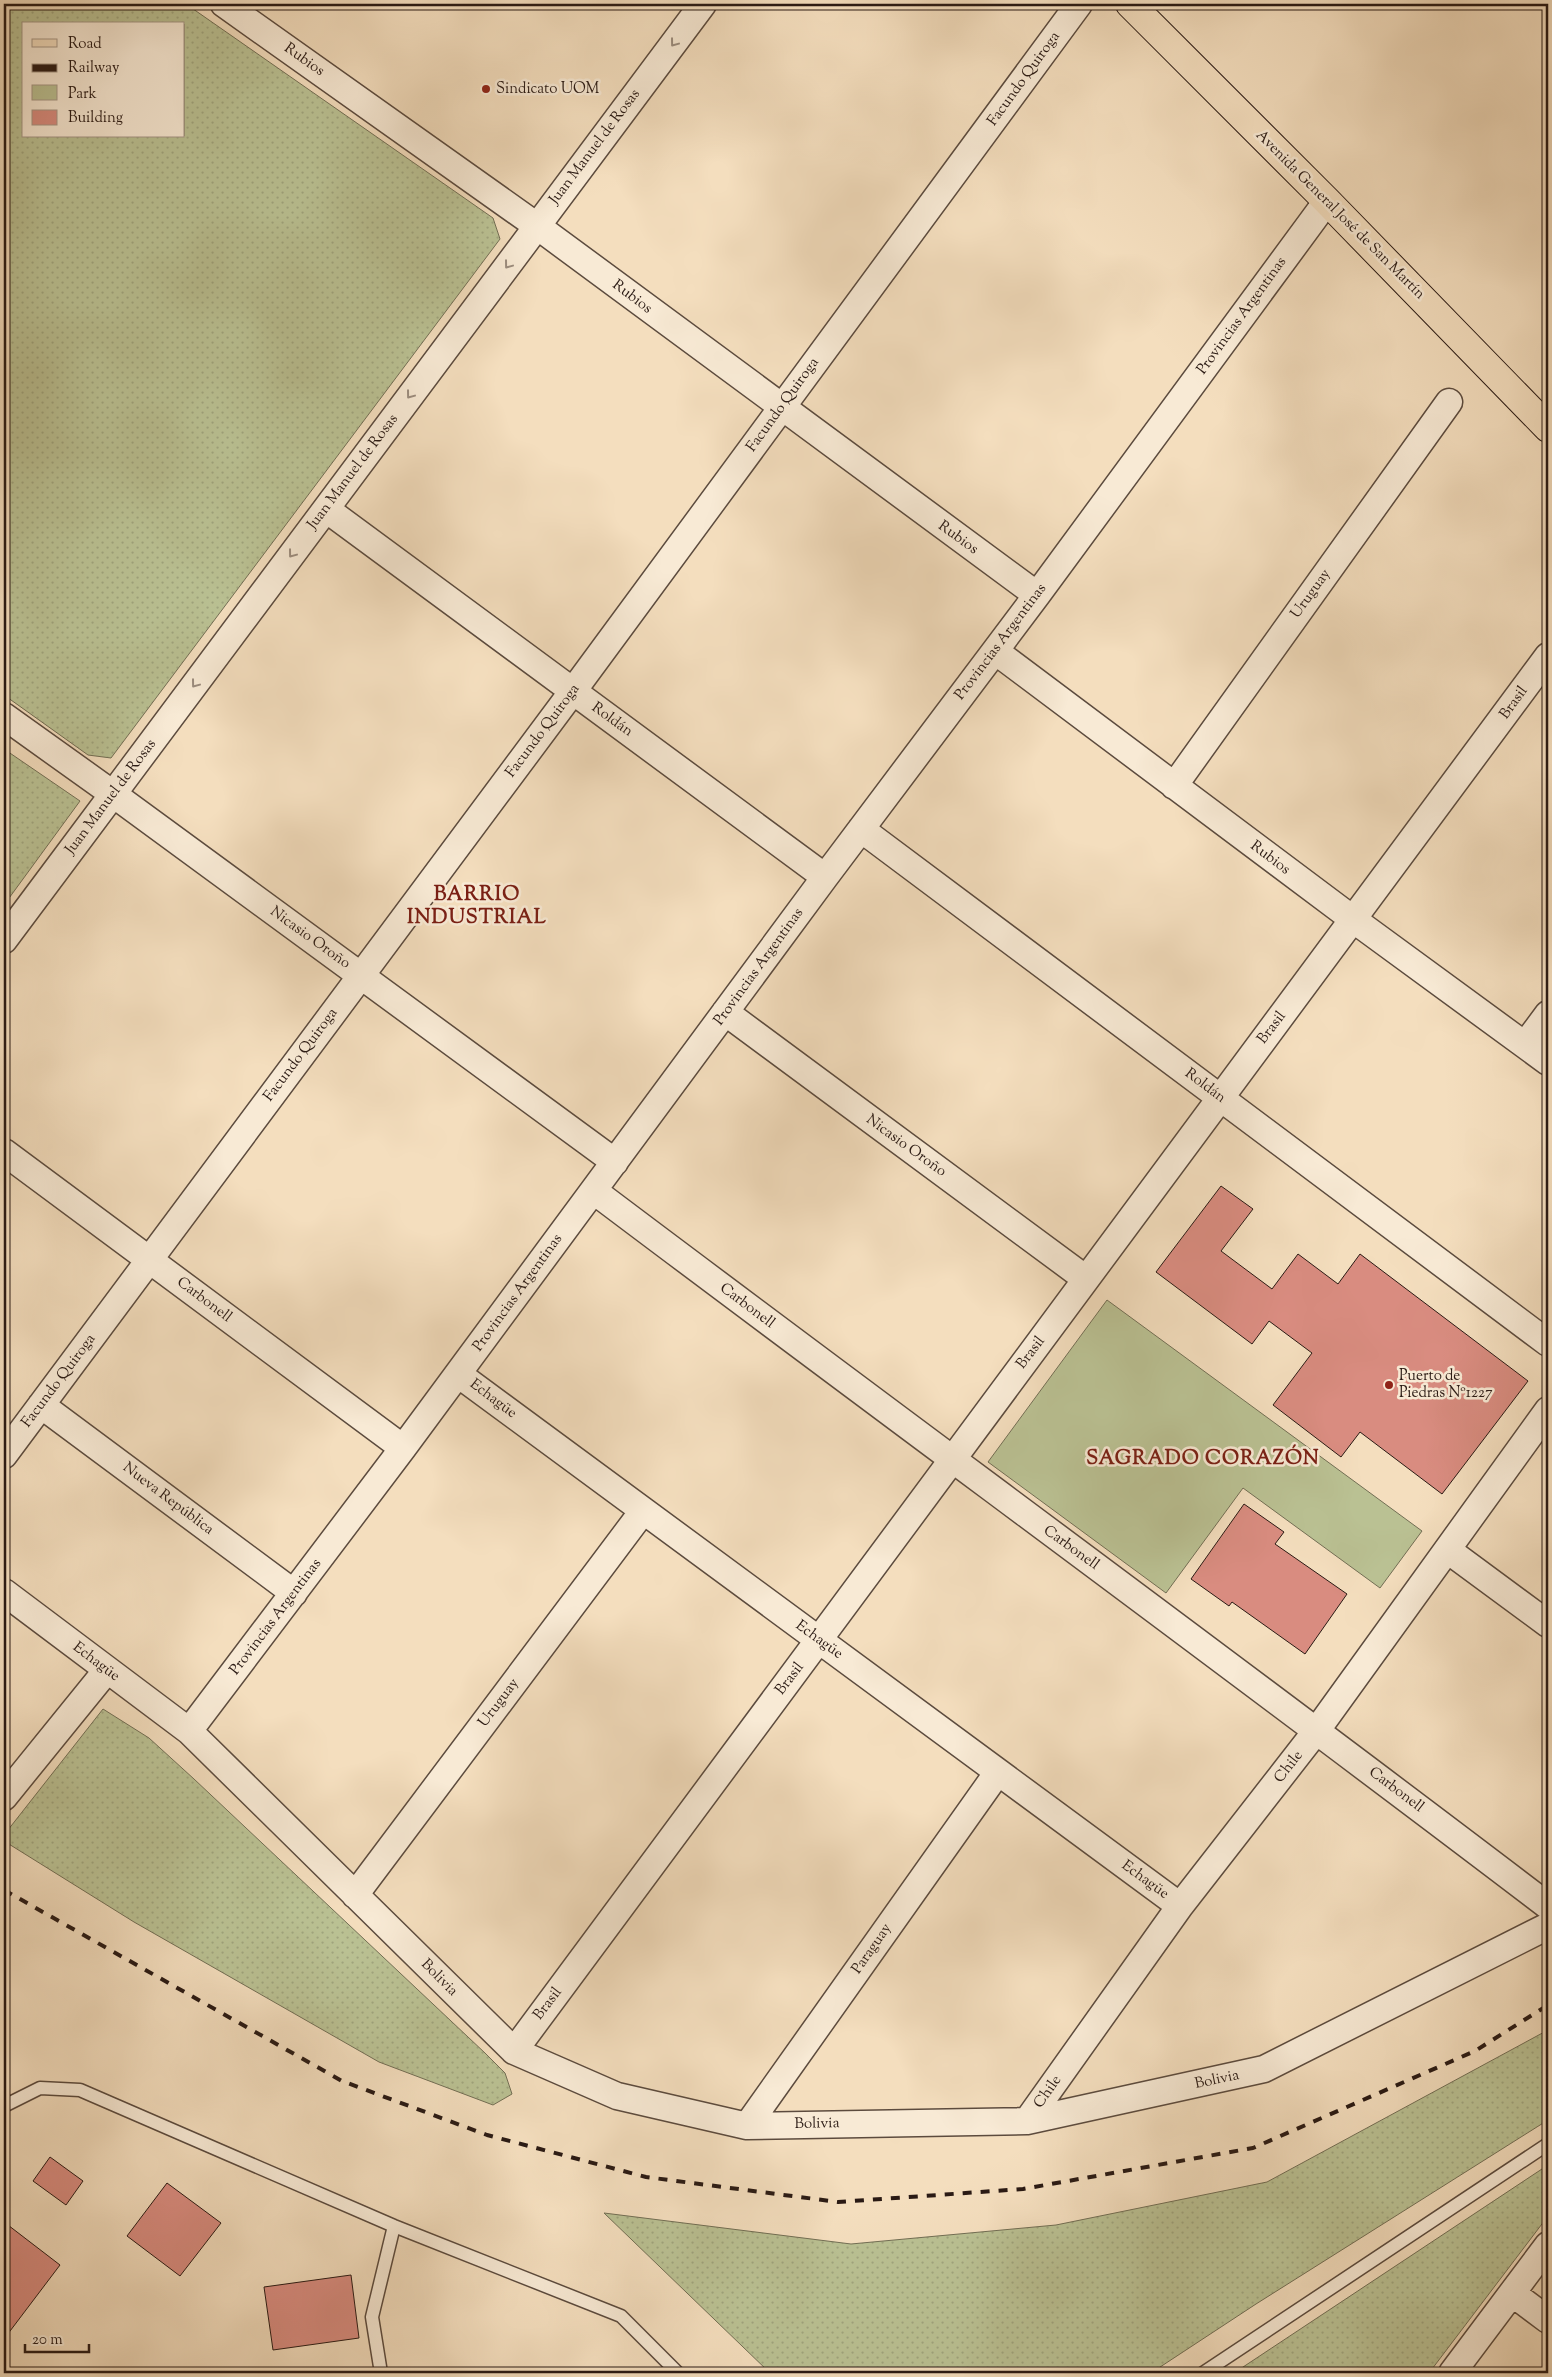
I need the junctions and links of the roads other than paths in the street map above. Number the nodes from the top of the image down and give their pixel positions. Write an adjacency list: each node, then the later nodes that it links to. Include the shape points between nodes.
1 (224, 4): 6 (street, Rubios)
2 (703, 4): 6 (street, Juan Manuel de Rosas, one-way to 6)
3 (1079, 4): 8 (street, Facundo Quiroga)
4 (1130, 4): 5 (main road, Avenida General José de San Martín)
5 (1327, 201): 9 (main road, Avenida General José de San Martín); 11 (street, Provincias Argentinas)
6 (537, 226): 8 (street, Rubios); 10 (street, Juan Manuel de Rosas, one-way to 10)
7 (1449, 402): 16 (street, Uruguay)
8 (781, 408): 11 (street, Rubios); 14 (street, Facundo Quiroga)
9 (1548, 428)
10 (326, 509): 14 (street, Roldán); 17 (street, Juan Manuel de Rosas, one-way to 17)
11 (1037, 596): 12 (street, Provincias Argentinas)
12 (995, 651): 16 (street, Rubios); 18 (street, Provincias Argentinas)
13 (1548, 656): 20 (street, Brasil)
14 (573, 691): 19 (street, Roldán); 22 (street, Facundo Quiroga)
15 (4, 716): 17 (street, Nicasio Oroño)
16 (1174, 786): 20 (street, Rubios)
17 (113, 794): 21 (street, Juan Manuel de Rosas); 22 (street, Nicasio Oroño)
18 (861, 829): 19 (street, Provincias Argentinas); 27 (street, Roldán)
19 (825, 877): 23 (street, Provincias Argentinas)
20 (1354, 920): 25 (street, Rubios); 27 (street, Brasil)
21 (4, 940)
22 (361, 975): 29 (street, Nicasio Oroño); 31 (street, Facundo Quiroga)
23 (725, 1012): 29 (street, Provincias Argentinas); 32 (street, Nicasio Oroño)
24 (1548, 1014): 25 (street)
25 (1525, 1045): 26 (street, Rubios)
26 (1548, 1062)
27 (1220, 1097): 32 (street, Brasil); 33 (street, Roldán)
28 (4, 1152): 31 (street, Carbonell)
29 (615, 1162): 30 (street, Provincias Argentinas)
30 (594, 1191): 34 (street, Provincias Argentinas); 39 (street, Carbonell)
31 (150, 1259): 35 (street, Facundo Quiroga); 37 (street, Carbonell)
32 (1086, 1279): 39 (street, Brasil)
33 (1548, 1343)
34 (458, 1374): 37 (street, Provincias Argentinas); 40 (street, Echagüe)
35 (42, 1405): 38 (street, Facundo Quiroga); 43 (street, Nueva República)
36 (1548, 1410): 41 (street, Chile)
37 (403, 1448): 43 (street, Provincias Argentinas)
38 (4, 1456)
39 (952, 1460): 45 (street, Brasil); 47 (street, Carbonell)
40 (643, 1511): 45 (street, Echagüe); 51 (street, Uruguay)
41 (1449, 1551): 44 (street); 47 (street, Chile)
42 (4, 1592): 46 (street, Echagüe)
43 (294, 1593): 48 (street, Provincias Argentinas)
44 (1548, 1624)
45 (818, 1640): 49 (street, Echagüe); 55 (street, Brasil)
46 (107, 1670): 48 (street, Echagüe); 50 (street)
47 (1317, 1730): 52 (street, Chile); 53 (street, Carbonell)
48 (189, 1731): 51 (street, Bolivia)
49 (998, 1772): 52 (street, Echagüe); 58 (street, Paraguay)
50 (4, 1797)
51 (355, 1895): 55 (street, Bolivia)
52 (1180, 1906): 57 (street, Chile)
53 (1548, 1906)
54 (1548, 1926): 57 (street, Bolivia, via 1264,2070)
55 (514, 2051): 58 (street, Bolivia, via 617,2096)
56 (4, 2106): 60 (lane, via 40,2088 80,2090)
57 (1027, 2121): 58 (street, Bolivia)
58 (747, 2126)
59 (1548, 2144): 66 (lane)
60 (394, 2226): 64 (lane, via 372,2317); 65 (lane, via 621,2316)
61 (1548, 2244): 62 (street)
62 (1512, 2293): 63 (street); 67 (street)
63 (1548, 2320)
64 (381, 2373)
65 (678, 2373)
66 (1204, 2373)
67 (1452, 2373)

